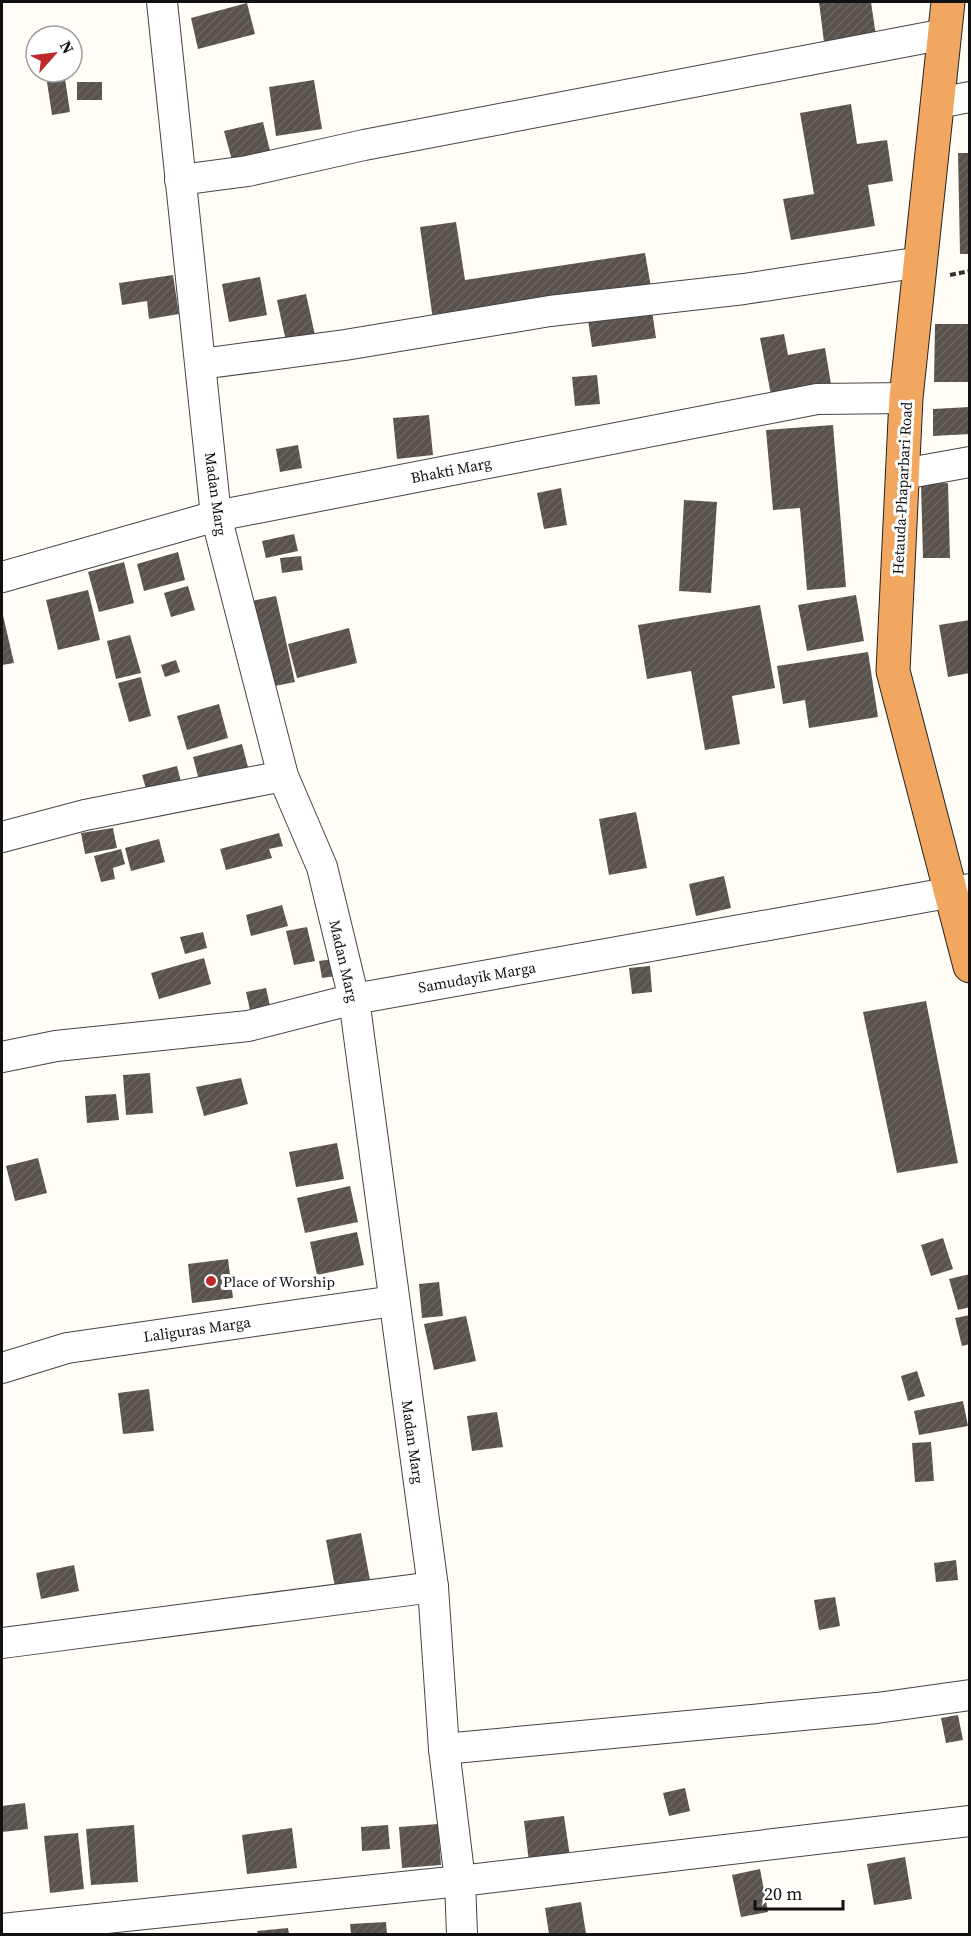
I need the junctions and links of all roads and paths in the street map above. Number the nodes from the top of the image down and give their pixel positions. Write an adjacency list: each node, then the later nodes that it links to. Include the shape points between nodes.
1 (162, 2): 6 (street, Madan Marg)
2 (948, 2): 3 (highway, Hetauda-Phaparbari Road)
3 (945, 34): 5 (highway, Hetauda-Phaparbari Road); 6 (street, via 364,145 248,171)
4 (969, 97): 5 (street)
5 (938, 104): 7 (highway, Hetauda-Phaparbari Road)
6 (180, 180): 8 (street, Madan Marg)
7 (921, 262): 8 (street, via 744,289 550,311); 9 (highway, Hetauda-Phaparbari Road)
8 (201, 364): 12 (street, Madan Marg)
9 (906, 398): 11 (highway, Hetauda-Phaparbari Road); 12 (street, Bhakti Marg, via 817,399)
10 (969, 462): 11 (street)
11 (903, 474): 16 (highway, Hetauda-Phaparbari Road, via 894,671)
12 (216, 516): 13 (street, Bhakti Marg); 14 (street, Madan Marg)
13 (2, 577)
14 (283, 776): 15 (street, via 85,815); 18 (street, Madan Marg, via 322,867)
15 (2, 837)
16 (961, 891): 17 (highway, Hetauda-Phaparbari Road); 18 (street, Samudayik Marga)
17 (969, 966)
18 (354, 999): 19 (street, Samudayik Marga, via 248,1026 57,1047); 20 (street, Madan Marg)
19 (2, 1057)
20 (394, 1301): 21 (street, Laliguras Marga, via 67,1348); 22 (street, Madan Marg)
21 (2, 1368)
22 (433, 1587): 23 (street); 25 (street, Madan Marg)
23 (2, 1643)
24 (969, 1695): 25 (street)
25 (444, 1749): 27 (street, Madan Marg)
26 (969, 1821): 27 (street)
27 (460, 1881): 28 (street); 29 (street, Madan Marg)
28 (2, 1929)
29 (462, 1935)

